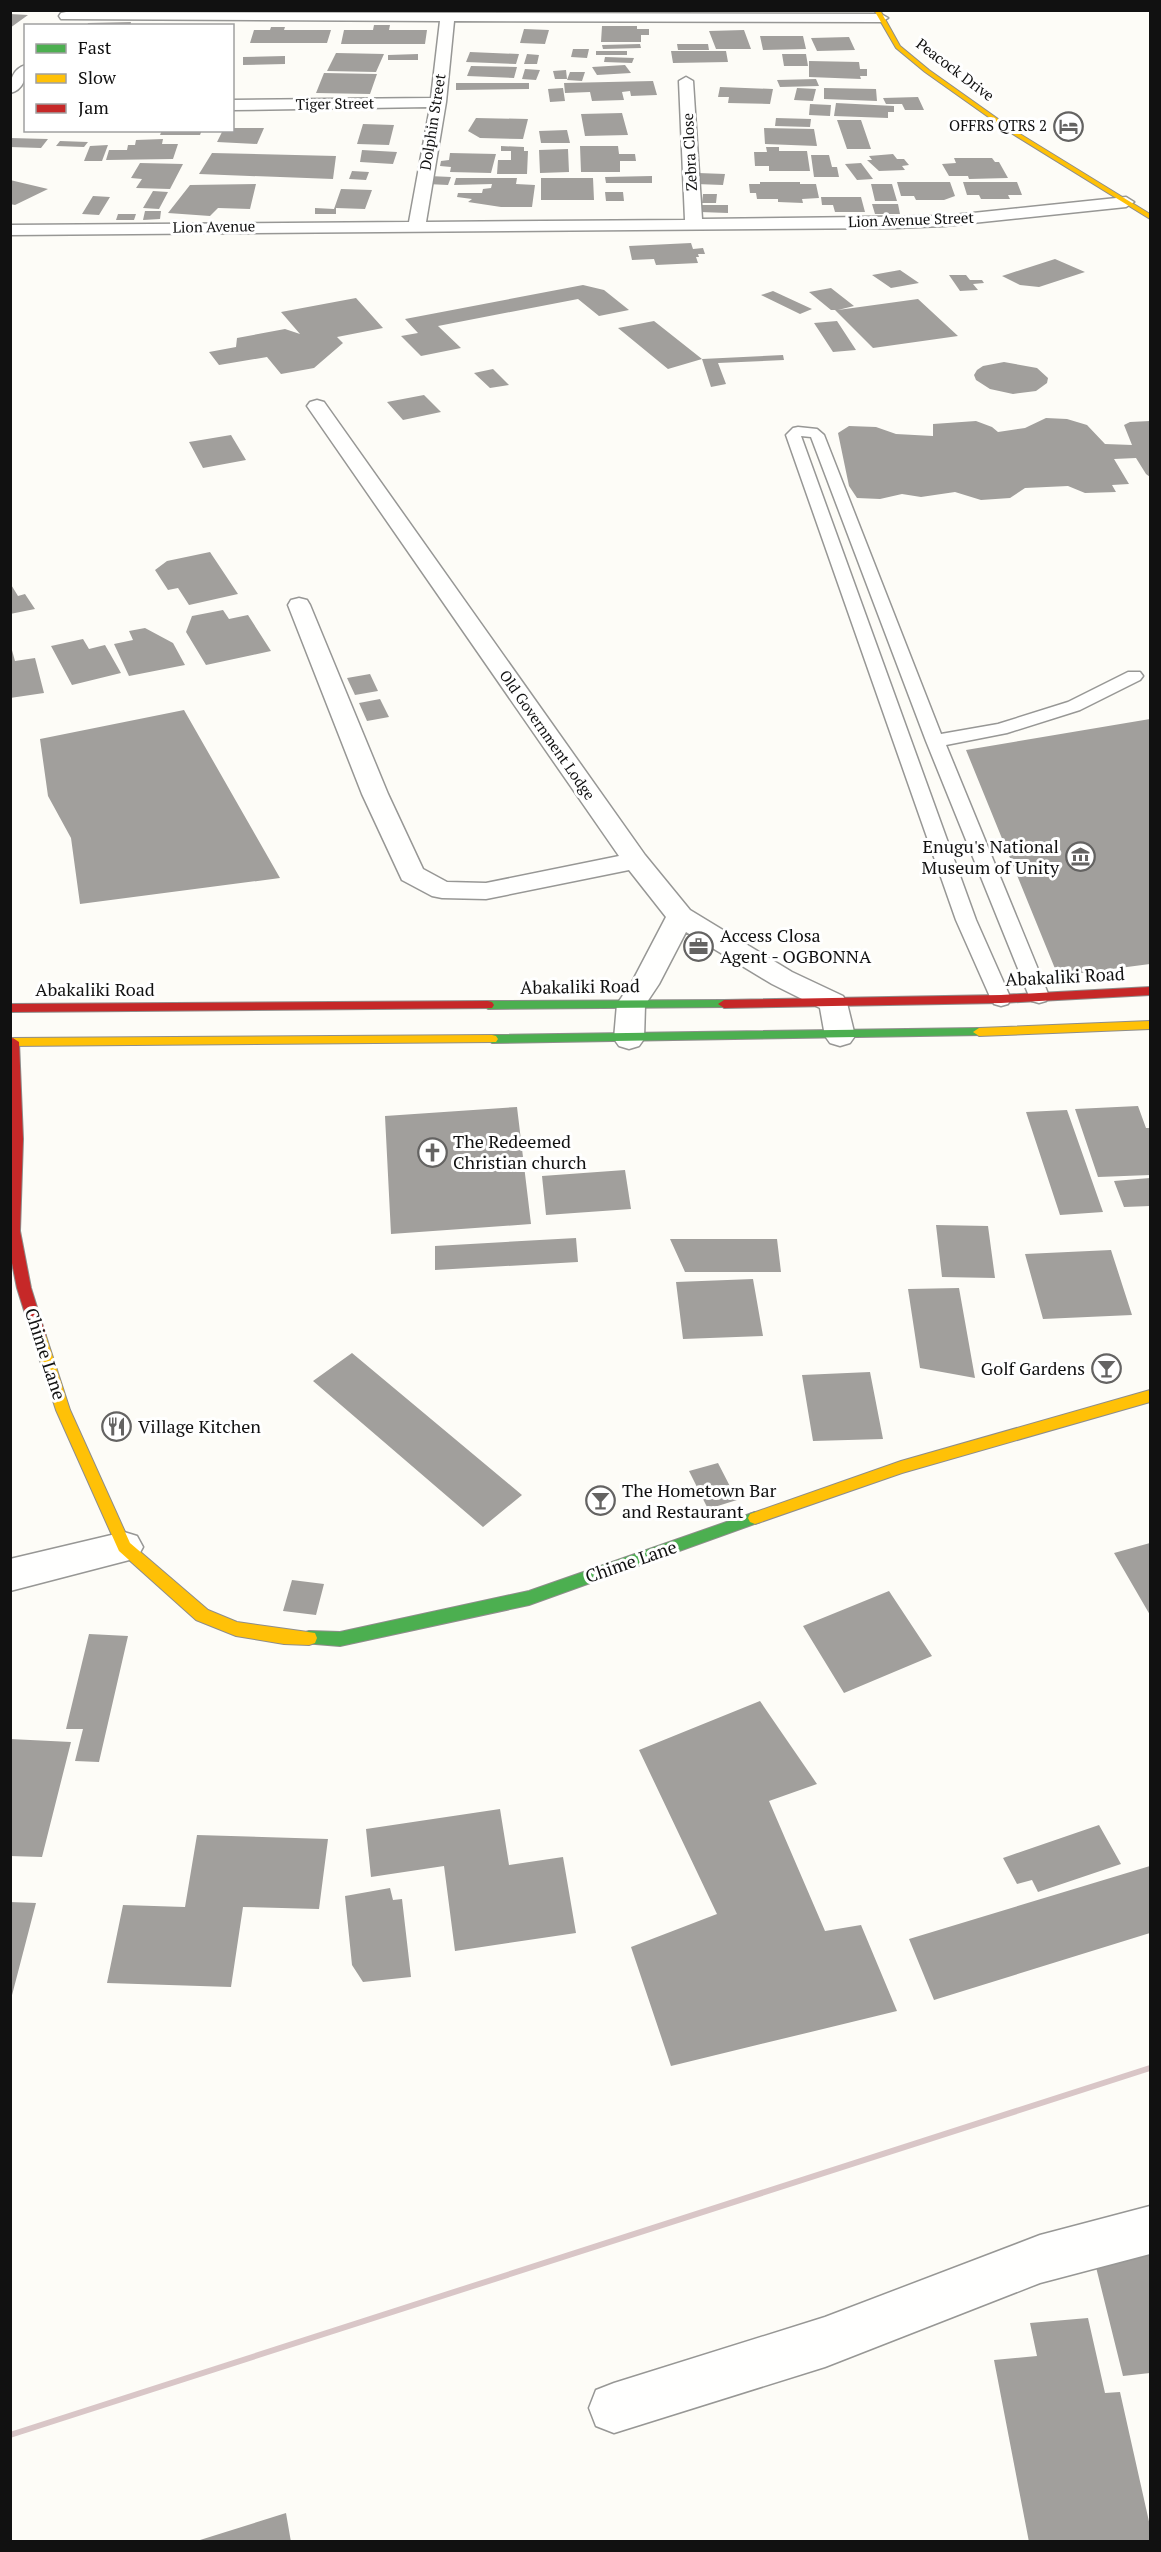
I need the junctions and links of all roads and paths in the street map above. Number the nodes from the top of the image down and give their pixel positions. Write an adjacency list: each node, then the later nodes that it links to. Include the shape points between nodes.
1 (879, 14): 3 (street); 9 (street, Peacock Drive, via 898,46 954,92)
2 (65, 17): 3 (street)
3 (447, 18): 7 (street, Dolphin Street)
4 (24, 72): 6 (street)
5 (686, 81): 11 (street, Zebra Close)
6 (10, 89)
7 (438, 102): 8 (street, Tiger Street); 12 (street, Dolphin Street)
8 (234, 105)
9 (1126, 202): 10 (street, Peacock Drive); 11 (street, Lion Avenue Street, via 944,221)
10 (1150, 217)
11 (694, 224): 12 (street, Lion Avenue Street)
12 (417, 225): 13 (street, Lion Avenue)
13 (10, 230)
14 (317, 406): 21 (street, Old Government Lodge)
15 (871, 576): 16 (lane); 16 (lane, via 817,435 798,431 794,435); 19 (lane)
16 (844, 578): 20 (lane)
17 (299, 605): 21 (street, via 375,794 412,874 442,890 486,891)
18 (1134, 676): 19 (lane, via 1074,705)
19 (938, 747): 20 (lane); 24 (lane)
20 (906, 755): 25 (lane, via 966,920)
21 (636, 861): 22 (street, Old Government Lodge)
22 (680, 916): 26 (street, Old Government Lodge, via 782,978); 27 (street)
23 (1150, 991): 24 (street, Abakaliki Road)
24 (1039, 996): 25 (street, Abakaliki Road)
25 (1000, 999): 26 (street, Abakaliki Road)
26 (833, 1003): 27 (street, Abakaliki Road); 30 (street)
27 (632, 1004): 28 (street, Abakaliki Road); 31 (street)
28 (10, 1008)
29 (1150, 1025): 30 (street)
30 (840, 1036): 31 (street)
31 (628, 1039): 32 (street)
32 (12, 1042): 34 (street, Chime Lane, via 17,1139 13,1231 24,1288 63,1410)
33 (1150, 1396): 34 (street, Chime Lane, via 901,1467 529,1598 340,1639 284,1637 236,1629 202,1615)
34 (124, 1548): 35 (street)
35 (10, 1575)
36 (1150, 2230): 37 (street, via 1040,2259 825,2342)
37 (614, 2408)

